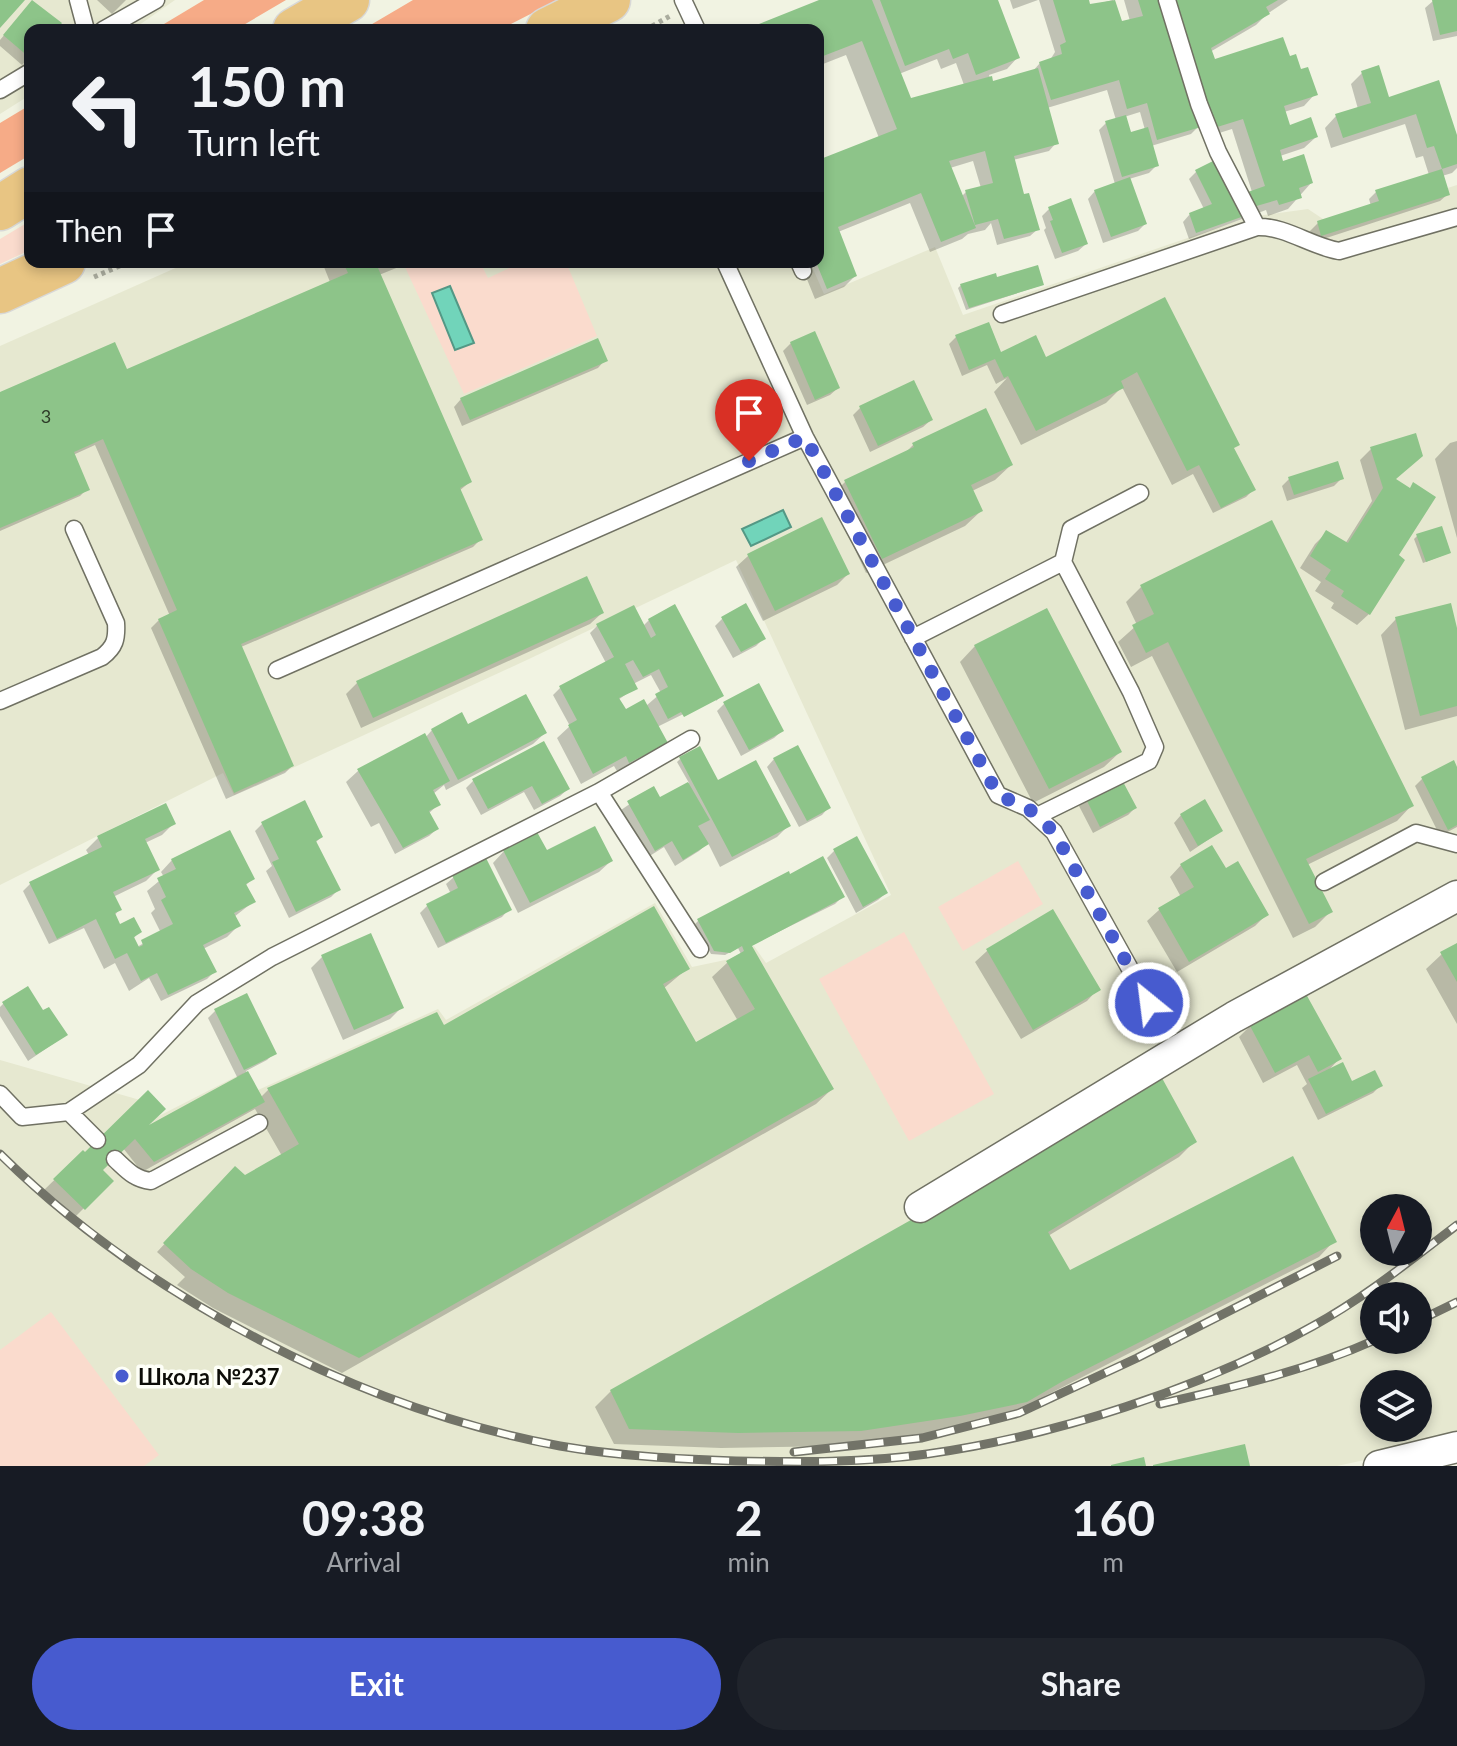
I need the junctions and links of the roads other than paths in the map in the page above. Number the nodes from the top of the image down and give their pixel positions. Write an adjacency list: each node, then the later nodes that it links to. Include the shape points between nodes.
1 (78, 0): 7 (lane)
2 (156, 0): 8 (lane)
3 (347, 0): 9 (main road)
4 (608, 0): 10 (main road)
5 (683, 0): 11 (lane)
6 (1167, 0): 17 (lane, via 1213,140)
7 (84, 24)
8 (114, 24)
9 (305, 24)
10 (560, 24)
11 (694, 24)
12 (24, 76): 13 (lane)
13 (0, 90)
14 (24, 193): 15 (main road)
15 (0, 208)
16 (1457, 217): 17 (lane, via 1339,251 1272,226)
17 (1257, 227): 21 (lane)
18 (50, 268): 20 (main road)
19 (728, 268): 22 (lane)
20 (0, 291)
21 (1002, 314)
22 (805, 437): 26 (lane); 27 (lane)
23 (1140, 493): 25 (lane, via 1071,529)
24 (74, 529): 28 (lane, via 116,623 113,649)
25 (1063, 562): 26 (lane); 31 (lane, via 1155,747 1149,761)
26 (913, 638): 31 (lane, via 998,795)
27 (277, 670)
28 (0, 701)
29 (691, 739): 30 (lane)
30 (599, 792): 35 (lane); 38 (lane, via 272,957 197,1003 139,1065)
31 (1037, 816): 36 (lane, via 1054,832)
32 (1457, 844): 33 (lane, via 1416,833)
33 (1324, 882)
34 (1457, 896): 42 (street, via 1234,1017)
35 (700, 949)
36 (1149, 1003)
37 (0, 1094): 38 (lane, via 22,1117)
38 (69, 1112): 40 (lane)
39 (259, 1123): 41 (lane, via 151,1181 139,1179)
40 (97, 1140)
41 (115, 1159)
42 (920, 1207)
43 (1457, 1447): 44 (street)
44 (1379, 1466)

